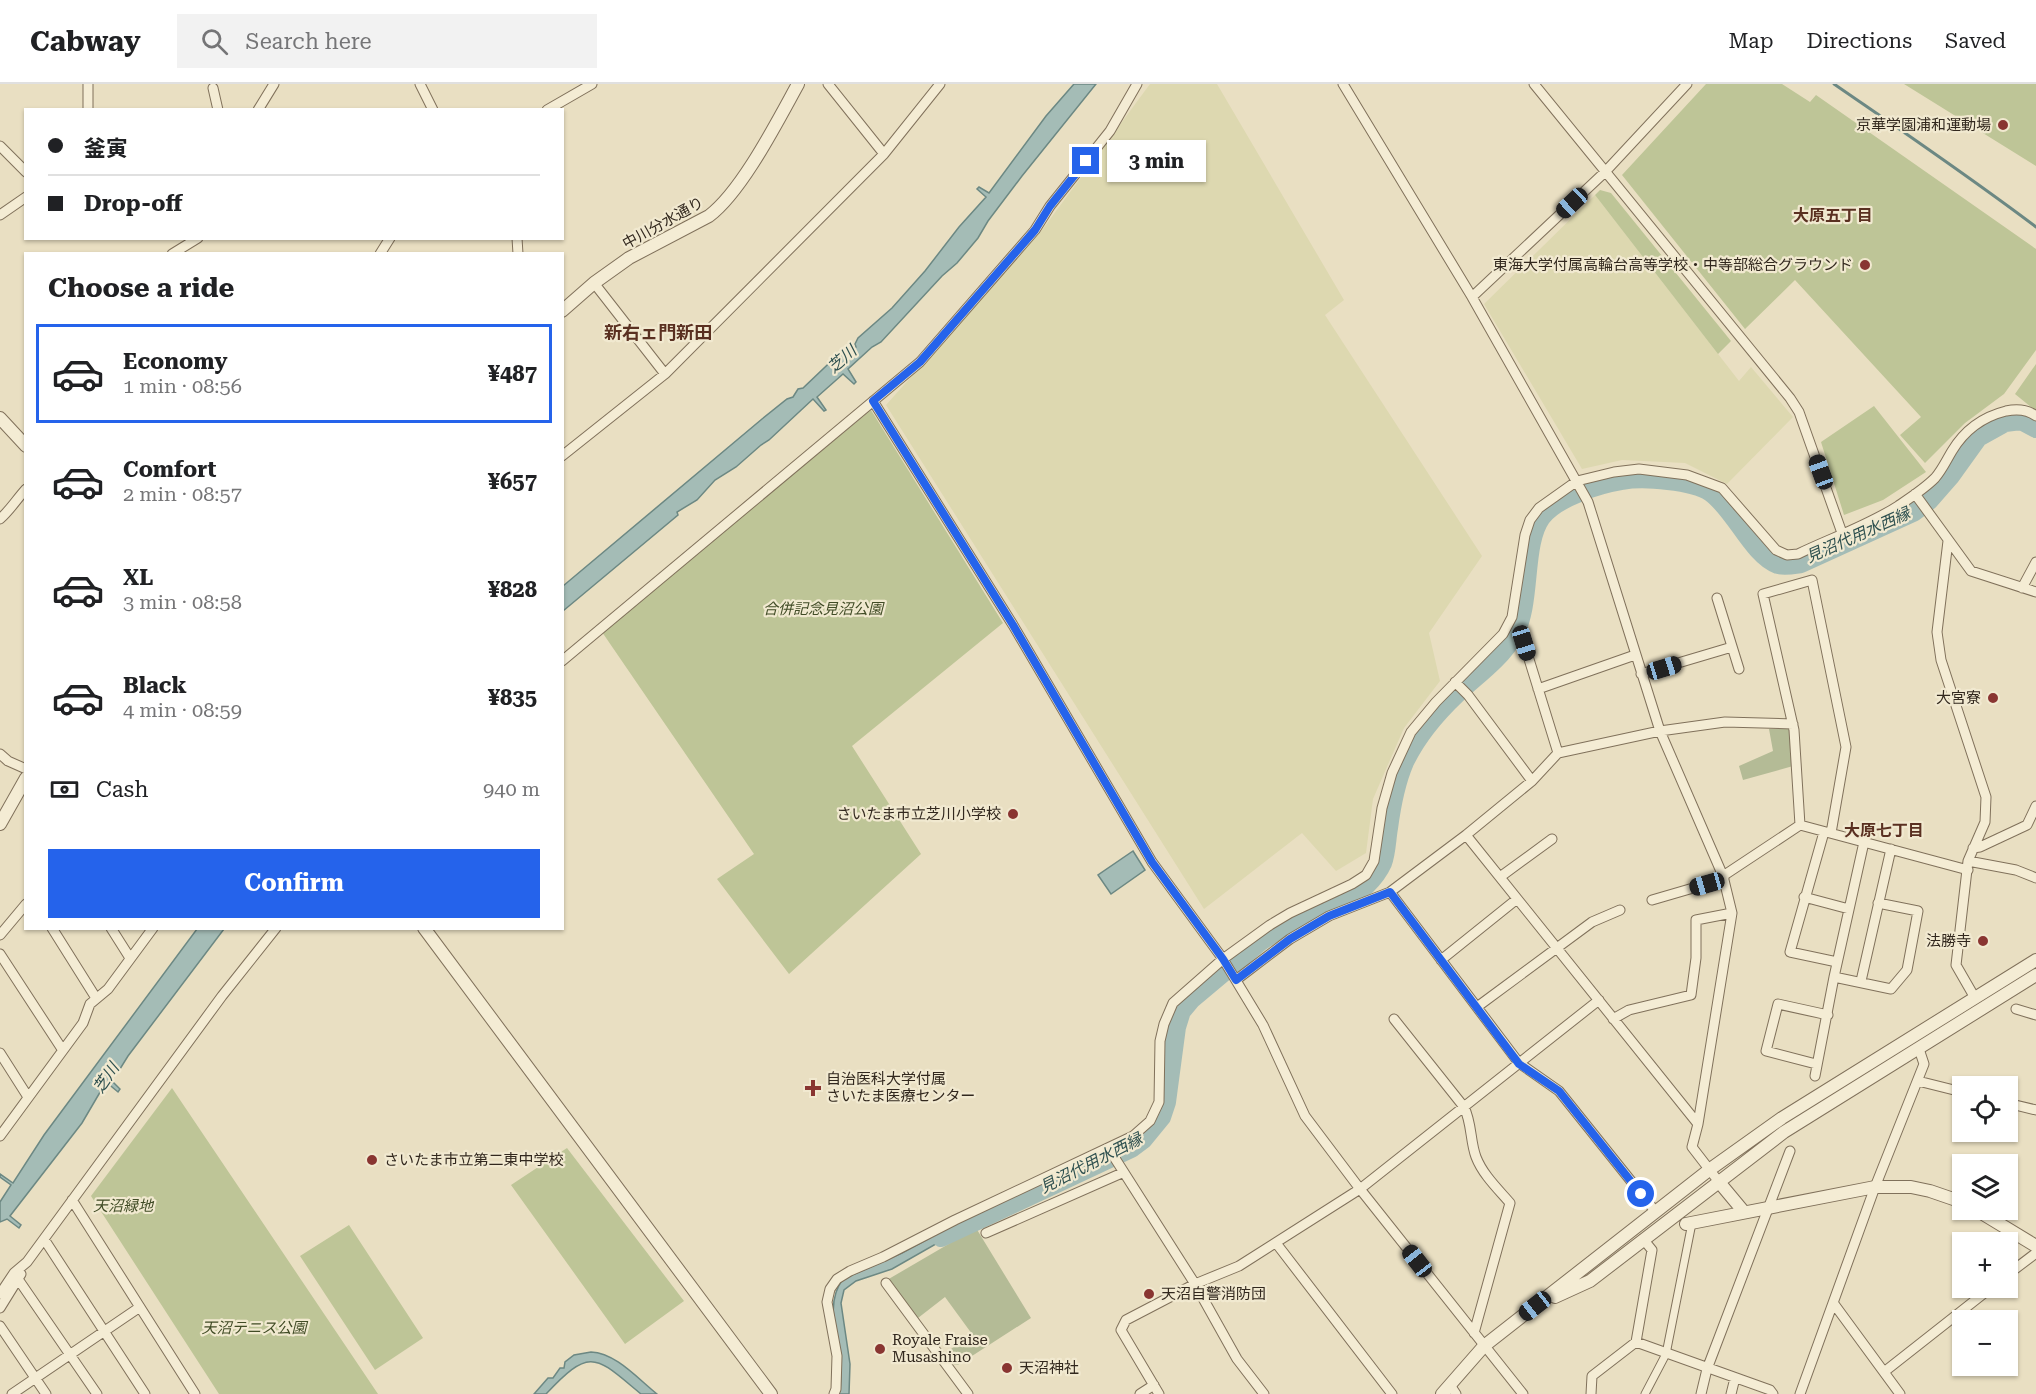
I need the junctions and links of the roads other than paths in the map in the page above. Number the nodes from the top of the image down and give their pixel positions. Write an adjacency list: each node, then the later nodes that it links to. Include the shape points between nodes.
1 (88, 84): 13 (street)
2 (274, 84): 15 (street)
3 (420, 84): 16 (street)
4 (592, 84): 17 (street)
5 (798, 84): 26 (street, 中川分水通り, via 746,172 719,208)
6 (828, 84): 19 (street)
7 (940, 84): 19 (street)
8 (1137, 84): 30 (street, via 1110,130 1035,230 920,362)
9 (1343, 84): 27 (street)
10 (1534, 84): 21 (street)
11 (1687, 84): 21 (street)
12 (213, 88): 14 (street)
13 (88, 108)
14 (218, 108)
15 (259, 108)
16 (432, 108)
17 (551, 108)
18 (0, 146): 20 (street)
19 (884, 154): 29 (street)
20 (24, 170)
21 (1605, 172): 27 (street); 39 (street, via 1790,398 1799,412)
22 (24, 198): 23 (street)
23 (0, 214)
24 (195, 240): 25 (street)
25 (175, 252)
26 (594, 282): 28 (street, 中川分水通り); 29 (street)
27 (1472, 297): 35 (street)
28 (564, 309)
29 (665, 374): 34 (street)
30 (873, 401): 48 (street); 91 (street, via 1013,625 1152,862)
31 (2036, 416): 37 (street, via 2025,410 2008,411 1972,427 1941,471)
32 (0, 418): 33 (street)
33 (24, 444)
34 (564, 454)
35 (1577, 481): 39 (street, via 1631,470 1687,475 1722,488 1776,550 1787,555 1798,554); 47 (street, via 1588,502); 51 (street, via 1546,502 1530,520 1524,535 1512,617 1503,634)
36 (24, 491): 38 (street, via 16,505)
37 (1915, 494): 39 (street); 40 (street)
38 (0, 519)
39 (1842, 533)
40 (1948, 541): 42 (street, via 1971,572); 67 (street, via 1937,632 1941,660 1986,796 1985,822)
41 (2036, 562): 42 (street)
42 (2022, 588): 43 (street)
43 (2036, 592)
44 (1717, 598): 46 (street)
45 (1524, 643): 52 (street)
46 (1732, 647): 49 (street); 50 (street)
47 (1635, 655): 50 (street); 52 (street)
48 (564, 659)
49 (1739, 669)
50 (1641, 674): 54 (street)
51 (1455, 682): 58 (street); 91 (street, via 1411,732 1392,772 1374,861 1366,875 1290,913)
52 (1538, 689): 55 (street)
53 (1793, 724): 54 (street, via 1725,722); 62 (street); 63 (street, via 1762,594 1812,580 1846,747)
54 (1660, 730): 55 (street); 71 (street)
55 (1558, 753): 58 (street)
56 (0, 754): 57 (street)
57 (24, 768)
58 (1532, 781): 64 (street)
59 (24, 784): 61 (street)
60 (2036, 806): 67 (street, via 2027,825)
61 (0, 824)
62 (1800, 825): 63 (street); 71 (street)
63 (1828, 833): 66 (street); 74 (street)
64 (1466, 835): 70 (street); 73 (street)
65 (1552, 839): 70 (street)
66 (1864, 842): 68 (street); 79 (street)
67 (1973, 848): 69 (street)
68 (1891, 849): 69 (street); 77 (street)
69 (1968, 865): 72 (street, via 2016,870); 100 (street, via 1956,965)
70 (1500, 877): 75 (street)
71 (1724, 877): 76 (street); 81 (street)
72 (2036, 878)
73 (1390, 892): 92 (street); 97 (street, via 1329,916 1290,939)
74 (1804, 897): 79 (street); 94 (street, via 1790,952)
75 (1517, 899): 88 (street); 92 (street)
76 (1652, 900)
77 (1878, 903): 98 (street); 98 (street, via 1918,911 1907,970 1891,989)
78 (24, 906): 87 (street)
79 (1849, 909): 94 (street)
80 (1620, 910): 88 (street, via 1592,922)
81 (1732, 913): 107 (street, via 1696,920 1691,995 1629,1010); 120 (street)
82 (53, 930): 99 (street)
83 (112, 930): 90 (street)
84 (151, 930): 90 (street)
85 (274, 930): 130 (street)
86 (425, 930): 171 (street)
87 (0, 935)
88 (1557, 949): 101 (street); 102 (street)
89 (0, 954): 109 (street)
90 (130, 958): 99 (street, via 108,989)
91 (1223, 959): 97 (street); 122 (street, via 1173,1003 1160,1041 1159,1102 1150,1121 1133,1137)
92 (1441, 960): 102 (street)
93 (2036, 960): 100 (street)
94 (1837, 962): 96 (street)
95 (2036, 975): 108 (street)
96 (1834, 977): 98 (street); 104 (street)
97 (1236, 980): 128 (street, via 1263,1025 1305,1116)
98 (1861, 981)
99 (96, 998): 109 (street)
100 (1976, 998): 124 (street, via 1782,1118)
101 (1599, 1000): 107 (street); 111 (street)
102 (1477, 1007): 111 (street)
103 (2016, 1009): 105 (street)
104 (1827, 1015): 112 (street); 112 (street, via 1778,1004 1766,1051)
105 (2036, 1016)
106 (1394, 1019): 118 (street)
107 (1613, 1019): 120 (street)
108 (1919, 1049): 114 (street, via 1924,1064); 126 (street, via 1784,1132)
109 (62, 1050): 116 (street)
110 (0, 1053): 116 (street)
111 (1519, 1064): 118 (street); 132 (street, via 1559,1091)
112 (1816, 1064): 113 (street)
113 (1815, 1076)
114 (1918, 1080): 115 (street); 127 (street)
115 (1952, 1089)
116 (28, 1097): 121 (street)
117 (2018, 1106): 119 (street)
118 (1464, 1107): 128 (street); 155 (street, via 1476,1157 1486,1176 1510,1203)
119 (2036, 1110)
120 (1698, 1124): 124 (street, via 1692,1147)
121 (0, 1136)
122 (1108, 1149): 125 (street); 172 (street, via 837,1279 827,1302 837,1356)
123 (1790, 1151): 131 (street)
124 (1709, 1170): 126 (street); 132 (street)
125 (1122, 1172): 136 (street); 146 (street)
126 (1719, 1182): 133 (street); 138 (street)
127 (1875, 1188): 129 (street, via 1911,1187); 131 (street); 149 (street)
128 (1360, 1189): 139 (street); 155 (street)
129 (1952, 1199)
130 (72, 1200): 137 (street); 151 (street)
131 (1768, 1208): 133 (street); 160 (street)
132 (1655, 1211): 150 (street)
133 (1744, 1212): 135 (street)
134 (1994, 1220): 140 (street)
135 (1689, 1223): 159 (street)
136 (986, 1233)
137 (44, 1239): 142 (street); 154 (street)
138 (1643, 1239): 150 (street, via 1590,1281); 156 (street, via 1652,1250)
139 (1276, 1243): 146 (street, via 1239,1266); 176 (street)
140 (2036, 1245)
141 (2036, 1253): 143 (street)
142 (27, 1262): 144 (street); 147 (street)
143 (2018, 1267)
144 (18, 1279): 152 (street); 158 (street)
145 (886, 1283): 173 (street)
146 (1195, 1284): 164 (street, via 1125,1320 1121,1330); 175 (street, via 1237,1359)
147 (0, 1294)
148 (1978, 1298): 161 (street)
149 (1833, 1305): 161 (street); 183 (street)
150 (1535, 1306): 157 (street)
151 (140, 1307): 154 (street); 170 (street)
152 (0, 1308)
153 (0, 1326): 162 (street)
154 (104, 1332): 158 (street); 169 (street)
155 (1474, 1333): 157 (street)
156 (1636, 1342): 159 (street); 178 (street, via 1592,1376)
157 (1484, 1346): 165 (street); 177 (street)
158 (70, 1354): 162 (street); 168 (street)
159 (1666, 1354): 160 (street); 179 (street)
160 (1707, 1369): 163 (street); 180 (street)
161 (1884, 1372): 184 (street)
162 (35, 1378): 166 (street); 167 (street)
163 (1735, 1378): 181 (street); 182 (street)
164 (1156, 1390): 174 (street)
165 (1449, 1391)
166 (12, 1394)
167 (46, 1394)
168 (97, 1394)
169 (145, 1394)
170 (195, 1394)
171 (771, 1394)
172 (834, 1394)
173 (968, 1394)
174 (1140, 1394)
175 (1264, 1394)
176 (1392, 1394)
177 (1523, 1394)
178 (1591, 1394)
179 (1645, 1394)
180 (1701, 1394)
181 (1731, 1394)
182 (1773, 1394)
183 (1800, 1394)
184 (1900, 1394)

